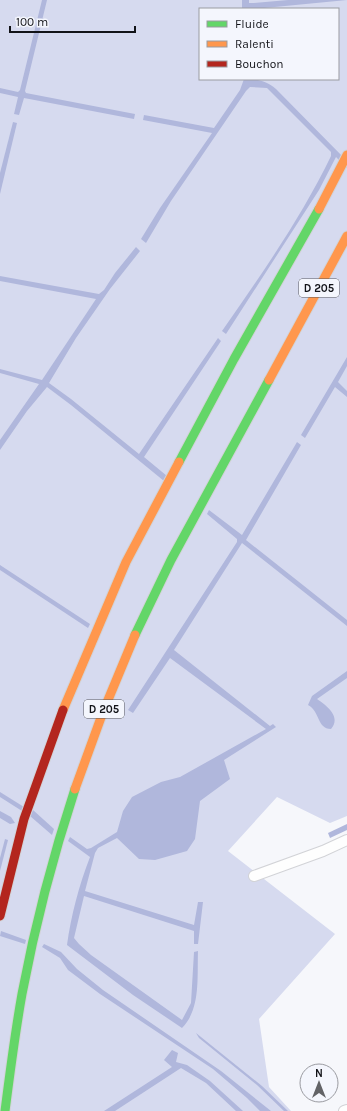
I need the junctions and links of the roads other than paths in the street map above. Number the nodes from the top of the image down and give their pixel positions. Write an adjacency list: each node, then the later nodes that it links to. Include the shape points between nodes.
1 (347, 155): 5 (main road, via 126,562 70,690 24,819)
2 (347, 236): 7 (main road, D 205, via 171,560 104,708 70,807 38,922 22,993)
3 (347, 840): 4 (street)
4 (254, 876)
5 (0, 916)
6 (347, 1110): 8 (street)
7 (5, 1111)
8 (344, 1111)

